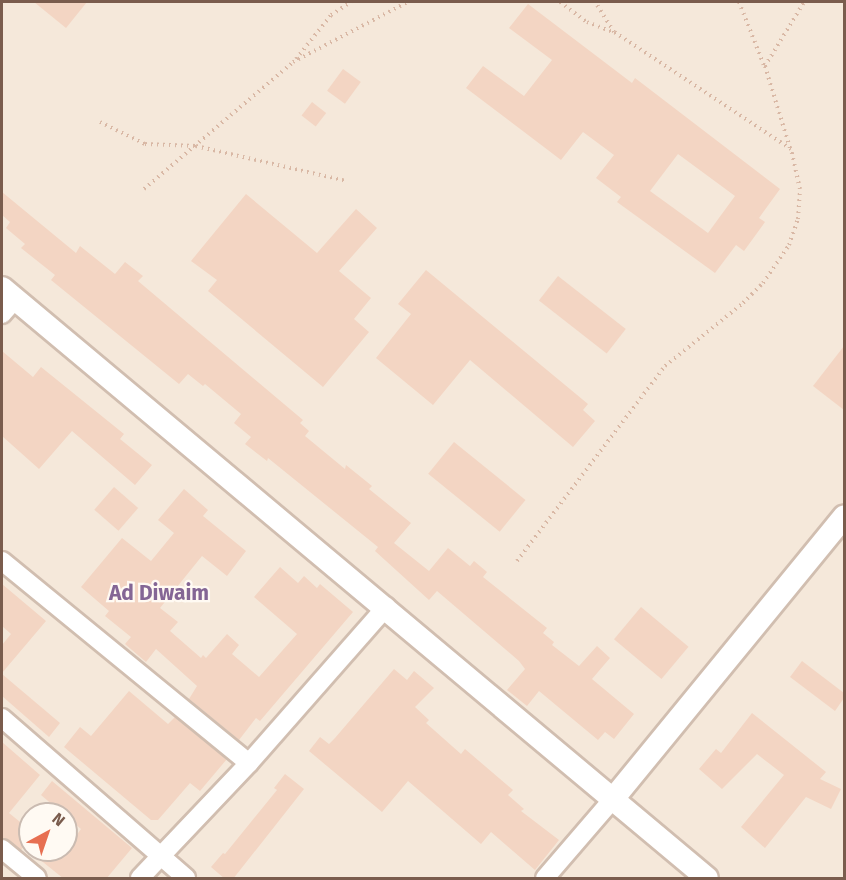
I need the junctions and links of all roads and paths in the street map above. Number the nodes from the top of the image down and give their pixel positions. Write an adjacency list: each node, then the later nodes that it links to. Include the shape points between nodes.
1 (351, 2): 8 (path, via 331,15)
2 (408, 2): 8 (path)
3 (560, 2): 7 (path, via 587,22)
4 (595, 2): 7 (path)
5 (739, 2): 9 (path)
6 (804, 2): 9 (path, via 765,66)
7 (614, 32): 12 (path)
8 (293, 62): 11 (path)
9 (767, 74): 12 (path)
10 (100, 122): 11 (path, via 145,144)
11 (196, 146): 13 (path); 14 (path)
12 (790, 149): 18 (path, via 800,189 798,219 789,245 763,283 743,303 665,366)
13 (346, 181)
14 (144, 189)
15 (6, 300): 19 (street)
16 (844, 517): 22 (street)
17 (2, 561): 21 (street)
18 (517, 561)
19 (386, 607): 21 (street); 22 (street)
20 (2, 718): 24 (street)
21 (249, 764): 24 (street)
22 (613, 799): 28 (street); 29 (street)
23 (2, 849): 25 (street)
24 (159, 856): 26 (street); 27 (street)
25 (37, 879)
26 (140, 879)
27 (186, 879)
28 (545, 879)
29 (707, 879)

